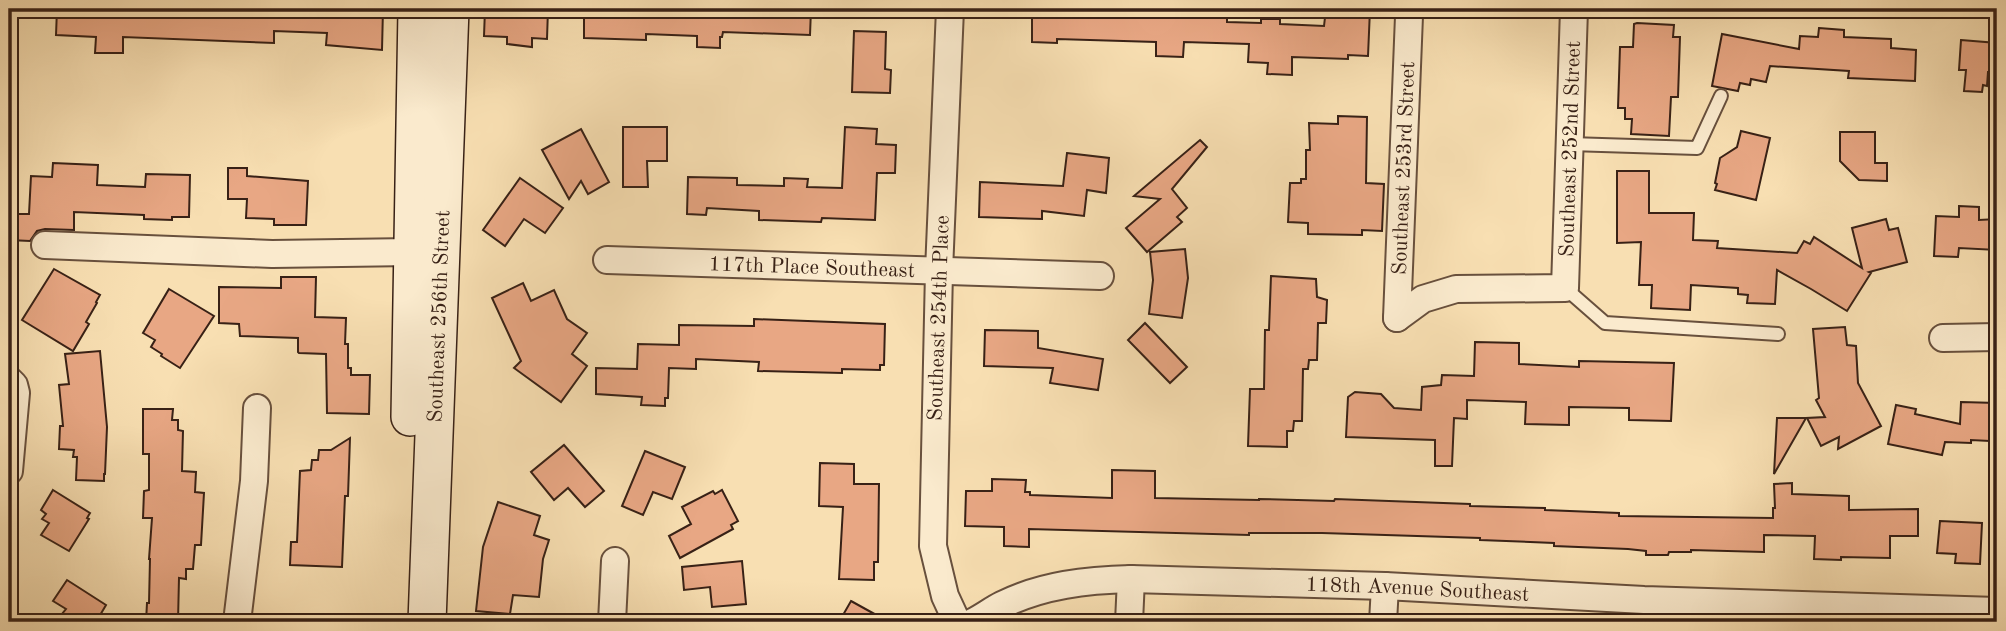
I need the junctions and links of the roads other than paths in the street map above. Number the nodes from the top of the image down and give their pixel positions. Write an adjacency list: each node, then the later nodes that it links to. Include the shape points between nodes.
1 (417, 9): 9 (main road, Southeast 256th Street)
2 (450, 9): 27 (main road, Southeast 256th Street)
3 (950, 9): 11 (street, Southeast 254th Place)
4 (1574, 9): 7 (street, Southeast 252nd Street)
5 (1409, 16): 13 (street, Southeast 253rd Street, via 1397,318 1423,299 1456,289)
6 (1721, 96): 7 (lane, via 1697,148)
7 (1570, 144): 13 (street, Southeast 252nd Street)
8 (45, 245): 9 (street, via 272,254)
9 (412, 252): 26 (main road, Southeast 256th Street)
10 (607, 260): 11 (street, 117th Place Southeast)
11 (939, 271): 12 (street, 117th Place Southeast); 29 (street, Southeast 254th Place, via 933,546 937,571)
12 (1100, 276)
13 (1565, 288): 14 (lane, via 1605,323)
14 (1778, 334)
15 (1997, 337): 16 (street)
16 (1943, 338)
17 (9, 380): 19 (street, via 16,393)
18 (257, 408): 25 (street, via 254,481)
19 (9, 471)
20 (615, 561): 28 (street)
21 (1131, 579): 22 (street, 118th Avenue Southeast); 30 (street, 118th Avenue Southeast, via 1077,582 1035,592); 31 (street)
22 (1385, 586): 23 (street, 118th Avenue Southeast); 32 (street)
23 (1643, 611): 24 (street, 118th Avenue Southeast)
24 (1997, 611)
25 (237, 622)
26 (404, 622)
27 (427, 622)
28 (612, 622)
29 (957, 622)
30 (973, 622)
31 (1129, 622)
32 (1383, 622)

